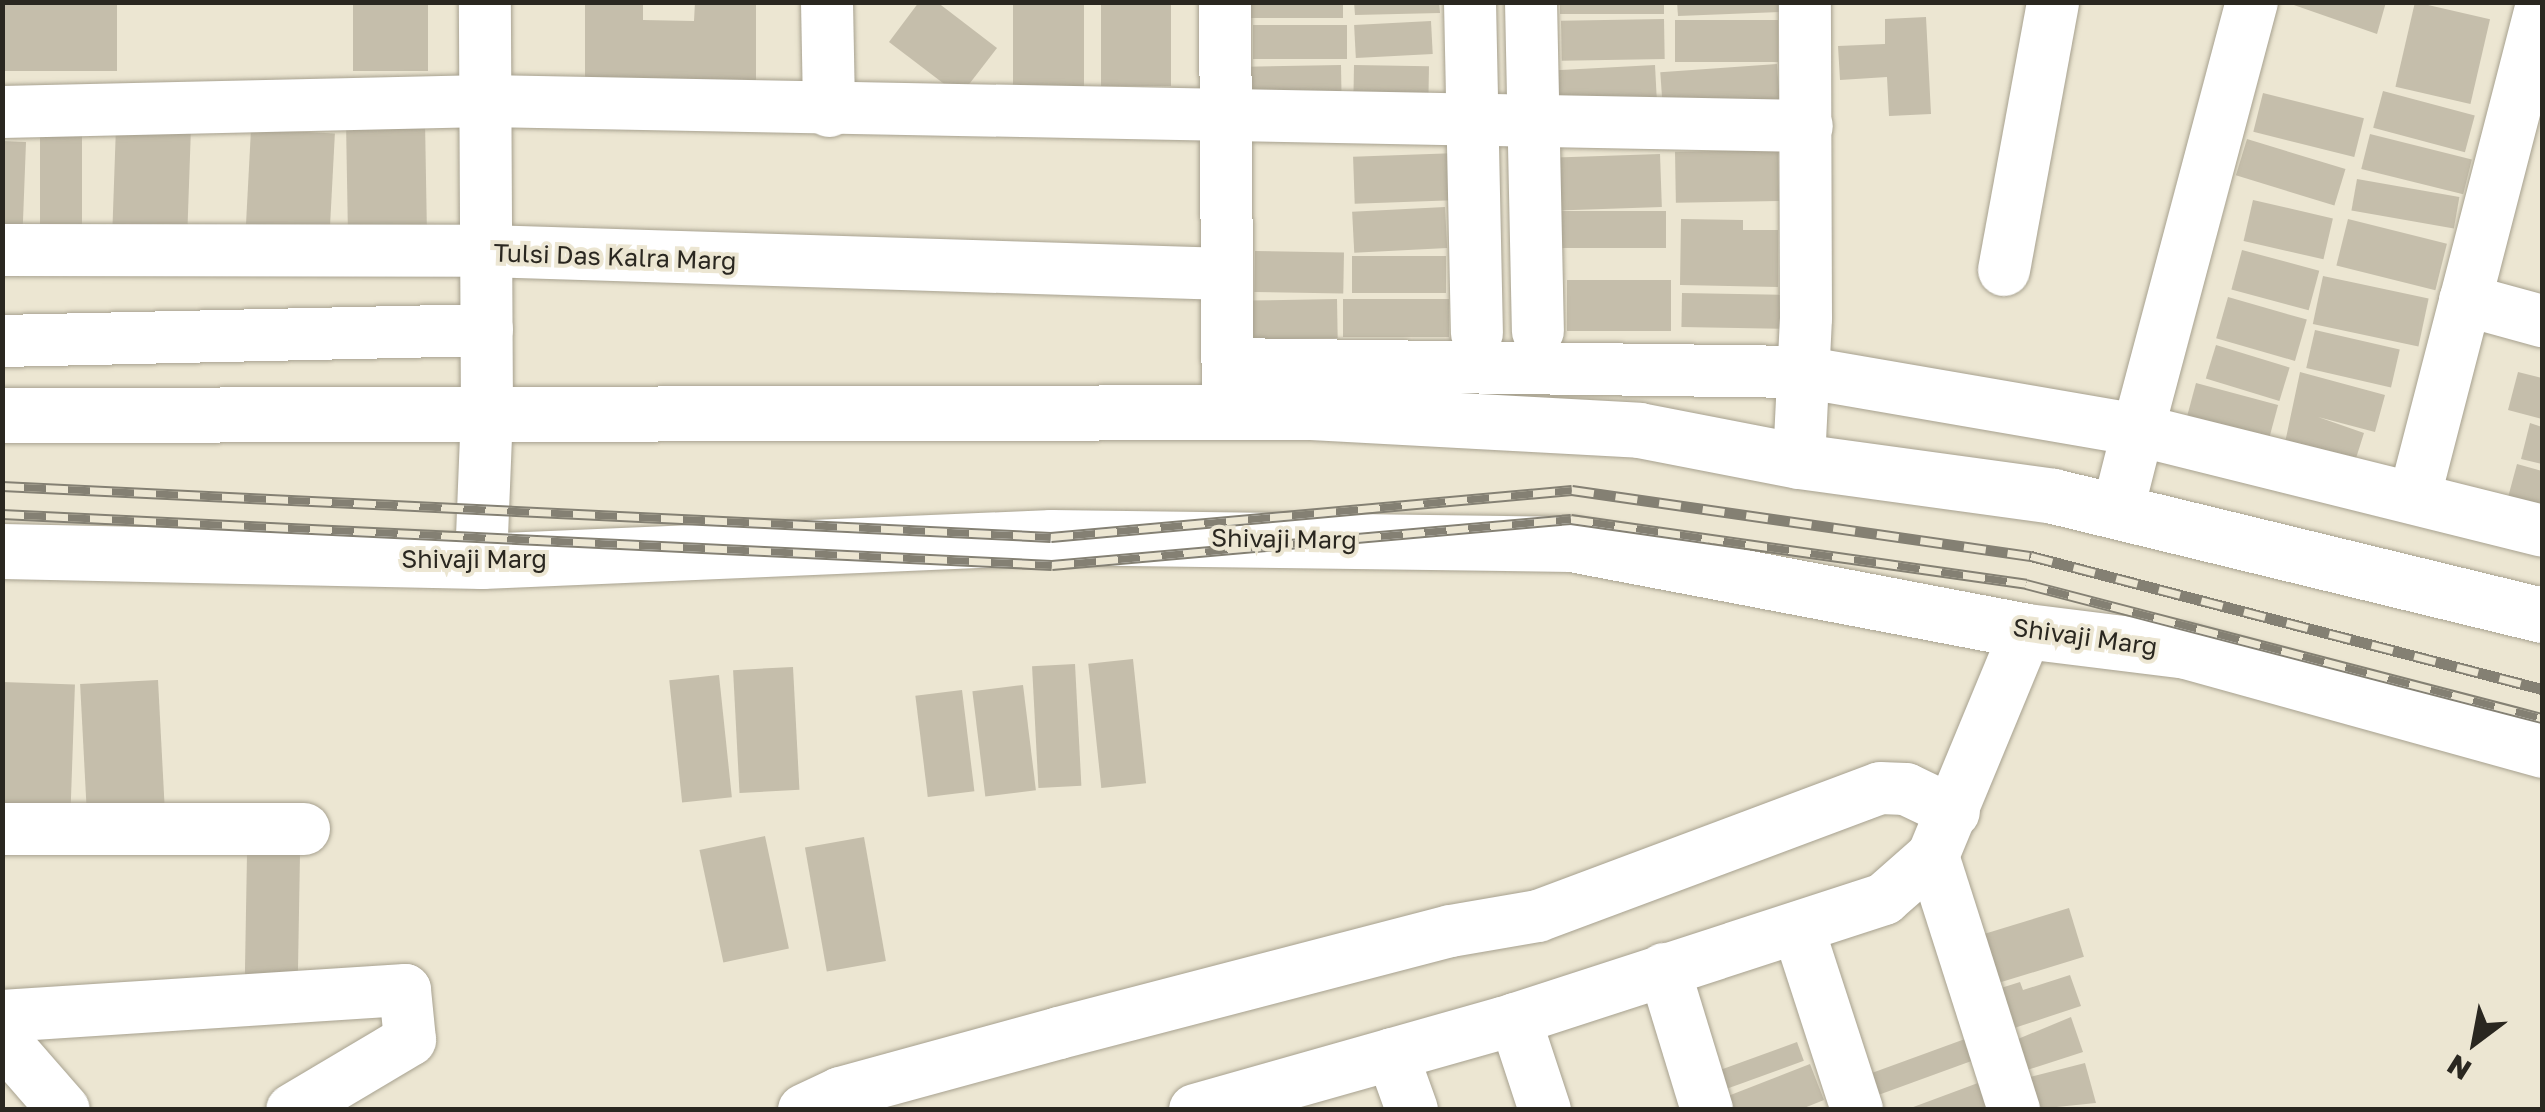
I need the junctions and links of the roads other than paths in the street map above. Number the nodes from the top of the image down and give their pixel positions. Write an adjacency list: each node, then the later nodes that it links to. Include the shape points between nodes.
1 (485, 2): 10 (street)
2 (827, 2): 11 (street)
3 (1225, 2): 13 (street)
4 (1470, 2): 14 (street)
5 (1531, 2): 15 (street)
6 (1805, 2): 16 (street)
7 (2052, 2): 19 (street)
8 (2252, 2): 31 (street)
9 (2542, 4): 21 (street)
10 (486, 101): 11 (street); 12 (street); 18 (street)
11 (829, 111): 13 (street)
12 (2, 112)
13 (1226, 118): 14 (street); 20 (street)
14 (1475, 122): 15 (street); 25 (street)
15 (1530, 122): 16 (street); 24 (street)
16 (1808, 126): 27 (street)
17 (2, 250): 18 (street, Tulsi Das Kalra Marg)
18 (486, 251): 20 (street, Tulsi Das Kalra Marg); 23 (street)
19 (2004, 270)
20 (1227, 274): 28 (street)
21 (2465, 300): 22 (street); 33 (street)
22 (2542, 321)
23 (487, 330): 26 (street); 29 (street)
24 (1538, 331)
25 (1477, 334)
26 (2, 341)
27 (1802, 372): 28 (street); 31 (street); 32 (street)
28 (1228, 388): 29 (main road); 32 (main road, via 1639,430)
29 (487, 414): 30 (main road); 37 (street)
30 (2, 415)
31 (2138, 430): 33 (street); 34 (street)
32 (1799, 461): 34 (main road, via 2053,496)
33 (2414, 496): 35 (street)
34 (2117, 513): 38 (main road)
35 (2542, 532)
36 (2, 551): 37 (main road, Shivaji Marg)
37 (481, 561): 39 (main road, Shivaji Marg, via 1051,537 1571,544)
38 (2542, 615)
39 (2026, 630): 40 (main road, Shivaji Marg, via 2186,652); 43 (street)
40 (2542, 750)
41 (2, 829): 42 (street)
42 (304, 829)
43 (1944, 834): 44 (street, via 1884,899); 53 (street, via 1906,788 1880,788 1538,916 1450,931 1096,1023 840,1093); 59 (street)
44 (1798, 928): 45 (street); 58 (street)
45 (1664, 968): 47 (street); 57 (street)
46 (2, 1016): 52 (street, via 405,990 410,1040)
47 (1515, 1018): 49 (street); 56 (street)
48 (2, 1040): 51 (street)
49 (1392, 1054): 50 (street); 55 (street)
50 (1270, 1100): 54 (street)
51 (64, 1110)
52 (292, 1110)
53 (804, 1110)
54 (1195, 1110)
55 (1412, 1110)
56 (1545, 1110)
57 (1707, 1110)
58 (1856, 1110)
59 (2014, 1110)

